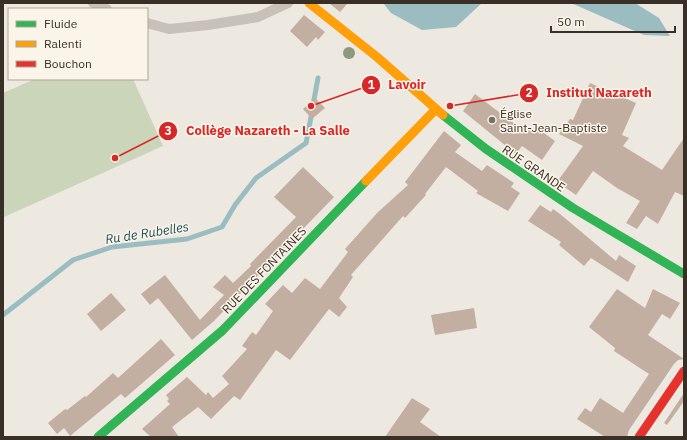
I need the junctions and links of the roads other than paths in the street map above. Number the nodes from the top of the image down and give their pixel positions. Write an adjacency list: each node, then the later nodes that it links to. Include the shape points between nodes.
1 (93, 3): 4 (lane)
2 (288, 3): 5 (lane, via 258,17 208,25 169,29)
3 (310, 3): 6 (street, RUE GRANDE)
4 (105, 8)
5 (148, 23)
6 (411, 87): 7 (lane); 8 (street, RUE GRANDE)
7 (402, 96)
8 (436, 109): 9 (street, RUE GRANDE, via 486,149 573,208); 11 (street, RUE DES FONTAINES, via 358,181 297,254 223,330)
9 (684, 274)
10 (684, 371): 12 (street)
11 (98, 437)
12 (639, 437)

